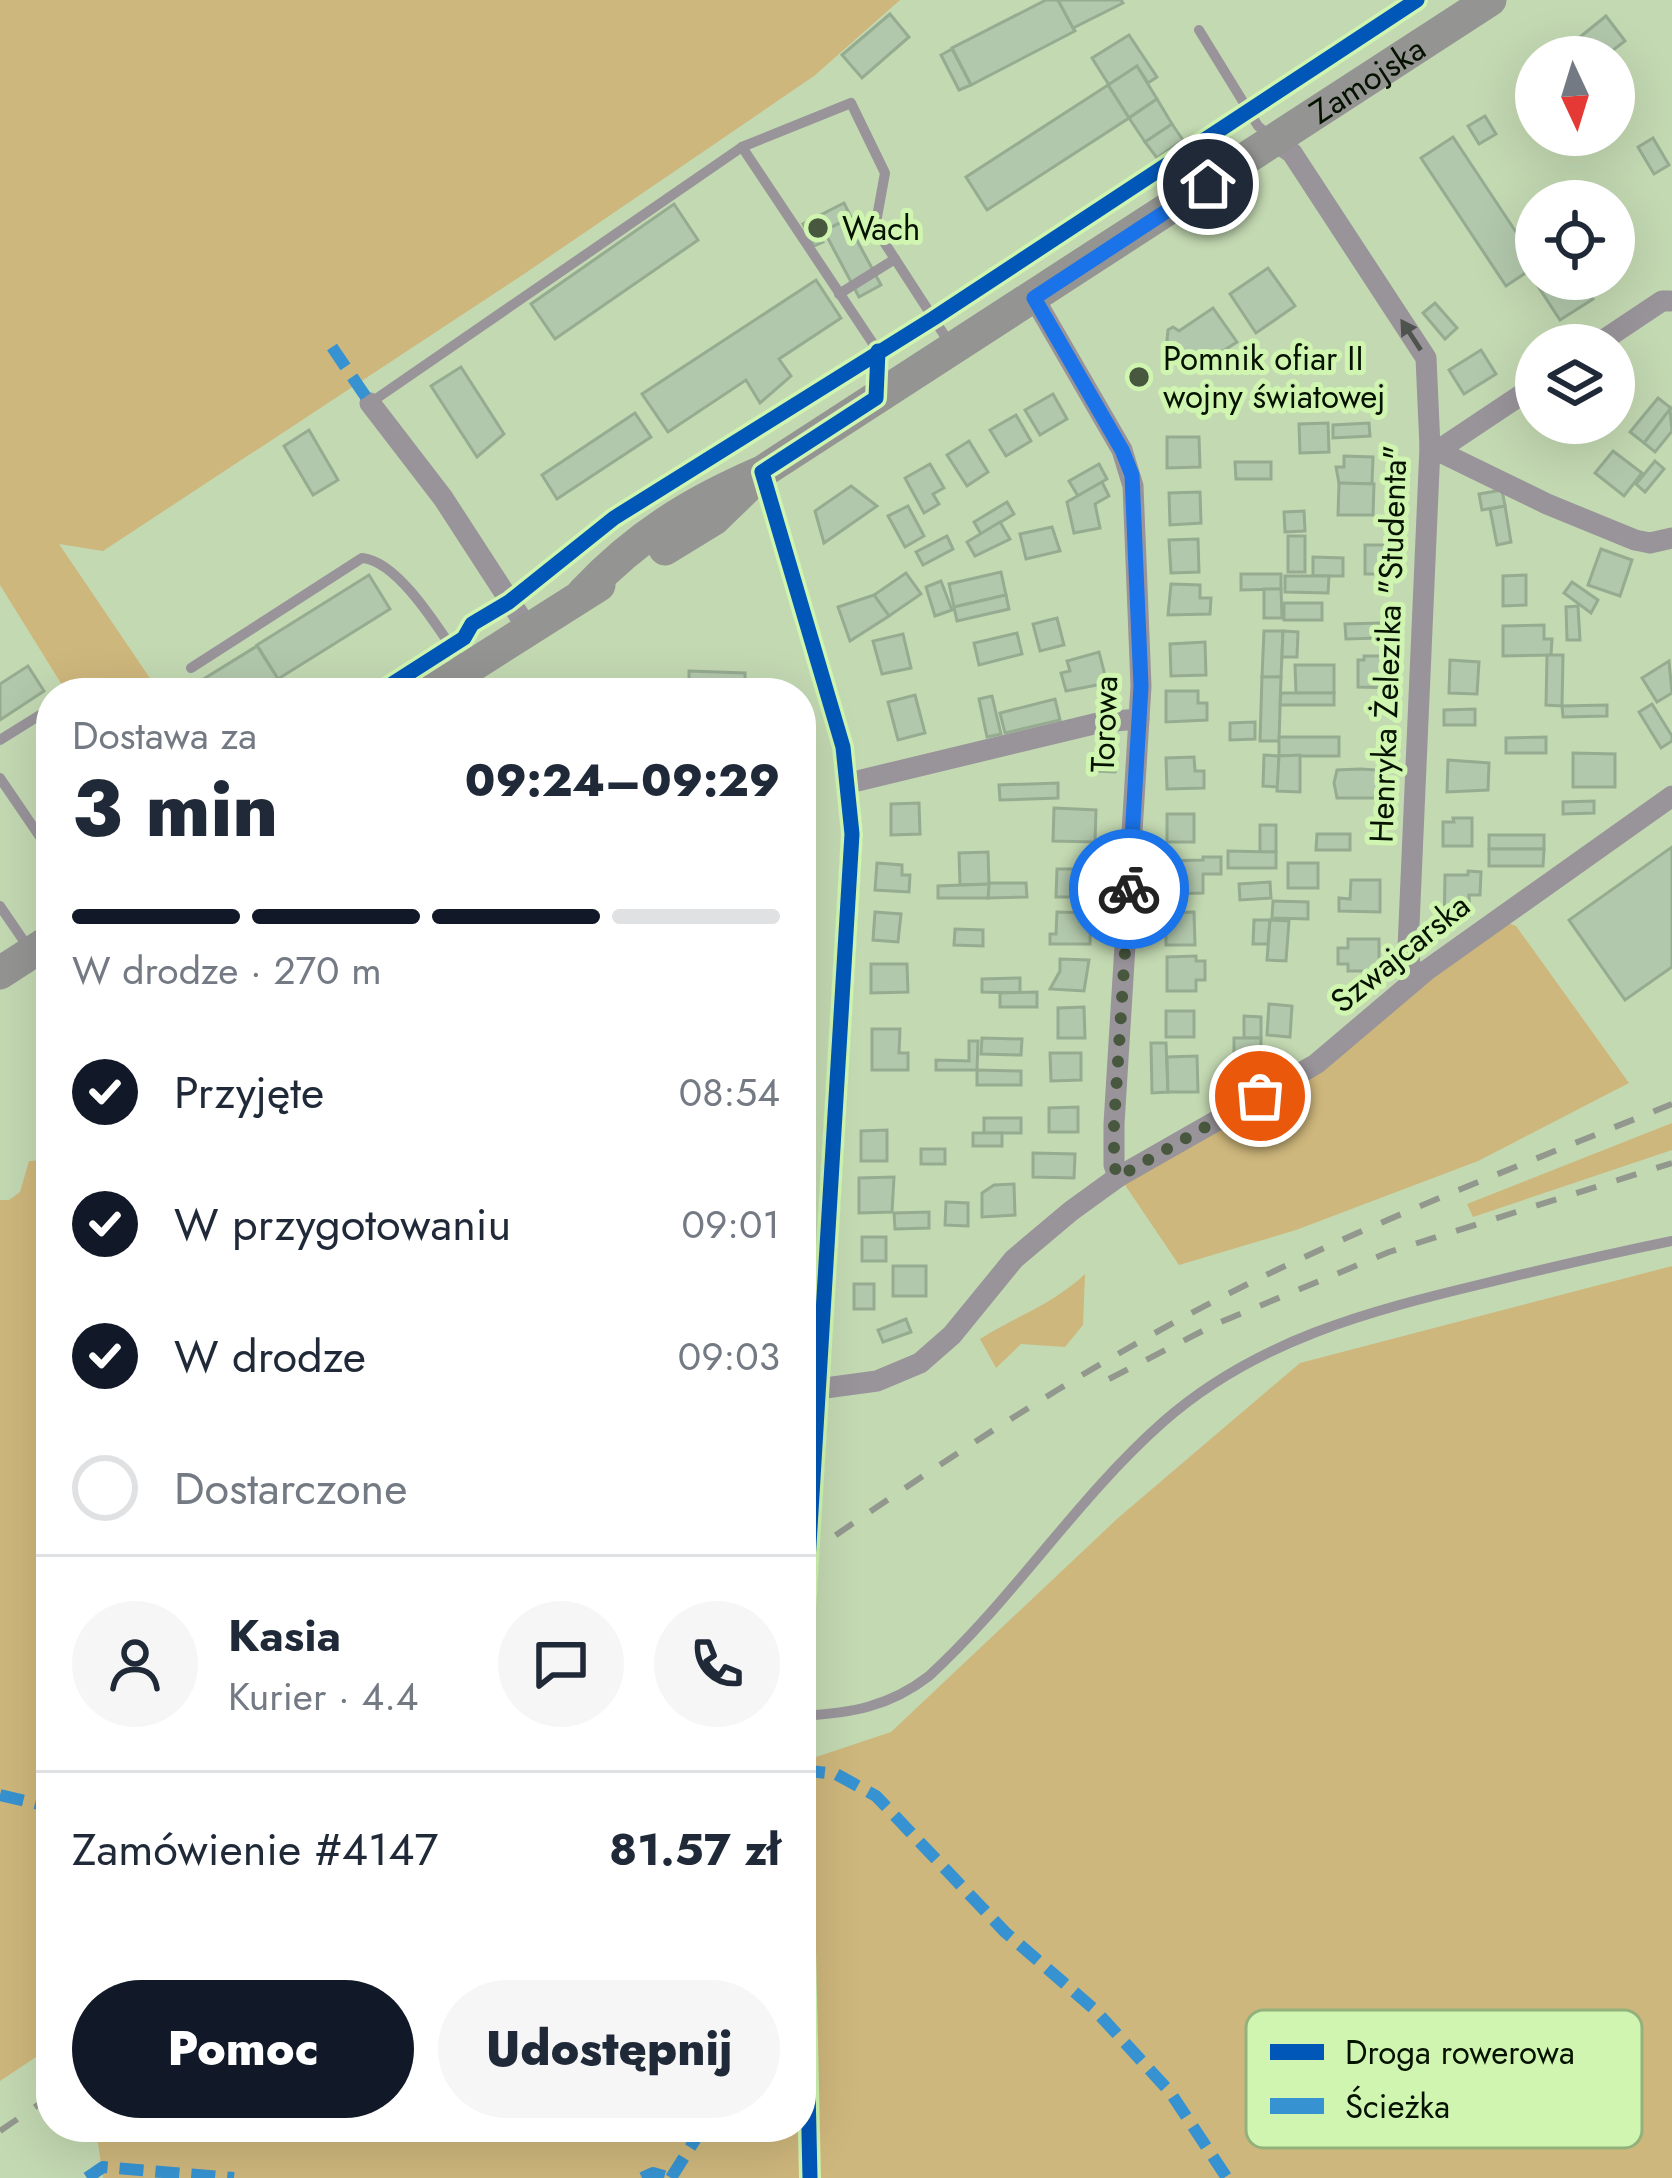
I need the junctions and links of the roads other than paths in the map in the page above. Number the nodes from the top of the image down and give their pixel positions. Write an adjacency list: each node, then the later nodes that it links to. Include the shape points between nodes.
1 (1490, 0): 3 (main road, Zamojska)
2 (1199, 30): 3 (lane, via 1258,126)
3 (1276, 141): 7 (main road, Zamojska); 14 (street, Henryka Żelezika "Studenta", one-way to 3, via 1426,358 1292,153)
4 (742, 147): 5 (lane, via 851,104 885,173 875,228); 6 (lane); 13 (lane)
5 (895, 259): 6 (lane); 10 (lane)
6 (839, 294): 11 (lane, via 878,352)
7 (1034, 298): 10 (main road, Zamojska); 22 (street, Torowa, via 1132,475)
8 (1670, 301): 9 (street)
9 (1628, 324)
10 (952, 348): 11 (main road, Zamojska)
11 (876, 398): 15 (main road, Zamojska)
12 (1515, 398): 14 (street)
13 (370, 403): 17 (street)
14 (1434, 449): 16 (street, via 1635,540); 32 (street, Henryka Żelezika "Studenta")
15 (762, 472): 17 (main road, Zamojska, via 714,519); 25 (street)
16 (1672, 538)
17 (528, 629): 19 (main road, Zamojska)
18 (190, 668): 19 (lane, via 370,558 392,569)
19 (466, 669): 20 (main road, Zamojska)
20 (452, 678)
21 (36, 718): 23 (lane)
22 (1139, 718): 25 (street); 33 (street, Torowa, via 1114,1124)
23 (0, 740)
24 (0, 778): 27 (lane)
25 (849, 783): 35 (street, via 853,834)
26 (1672, 796): 32 (street, Szwajcarska)
27 (36, 831)
28 (0, 905): 29 (lane)
29 (36, 941)
30 (36, 949): 31 (main road)
31 (0, 973)
32 (1412, 981): 33 (street, Szwajcarska, via 1316,1064)
33 (1118, 1177): 35 (street, Szwajcarska, via 1014,1258 920,1363 877,1381)
34 (1672, 1241): 37 (lane, via 1384,1307 1267,1352 1154,1431 929,1676 872,1708)
35 (818, 1389): 36 (street)
36 (816, 1430)
37 (816, 1714)
38 (809, 2142): 39 (street)
39 (810, 2178)

